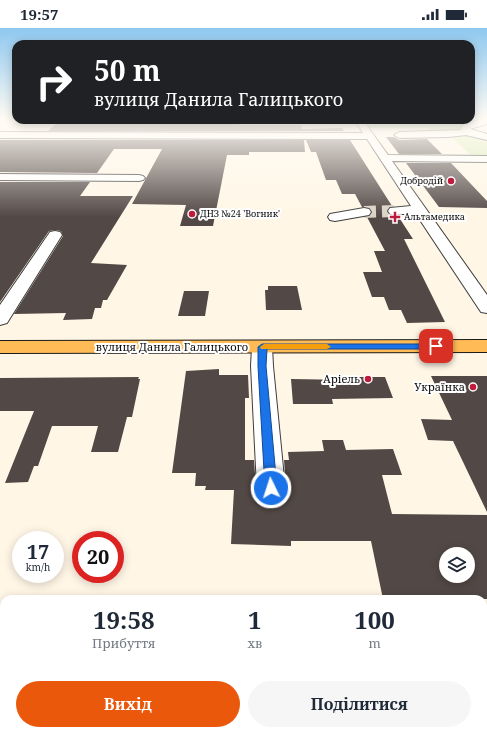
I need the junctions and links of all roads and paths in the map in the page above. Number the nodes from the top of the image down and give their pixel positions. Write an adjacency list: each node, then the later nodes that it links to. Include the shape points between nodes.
1 (381, 151): 2 (street)
2 (386, 158): 3 (street); 6 (street)
3 (487, 159)
4 (0, 177): 5 (street)
5 (139, 178)
6 (421, 210): 7 (street); 11 (street)
7 (395, 211)
8 (364, 212): 9 (street)
9 (334, 217)
10 (55, 235): 12 (street)
11 (487, 308)
12 (0, 319)
13 (487, 346): 14 (main road, вулиця Данила Галицького)
14 (262, 347): 15 (main road, вулиця Данила Галицького); 16 (street)
15 (0, 348)
16 (271, 488)

